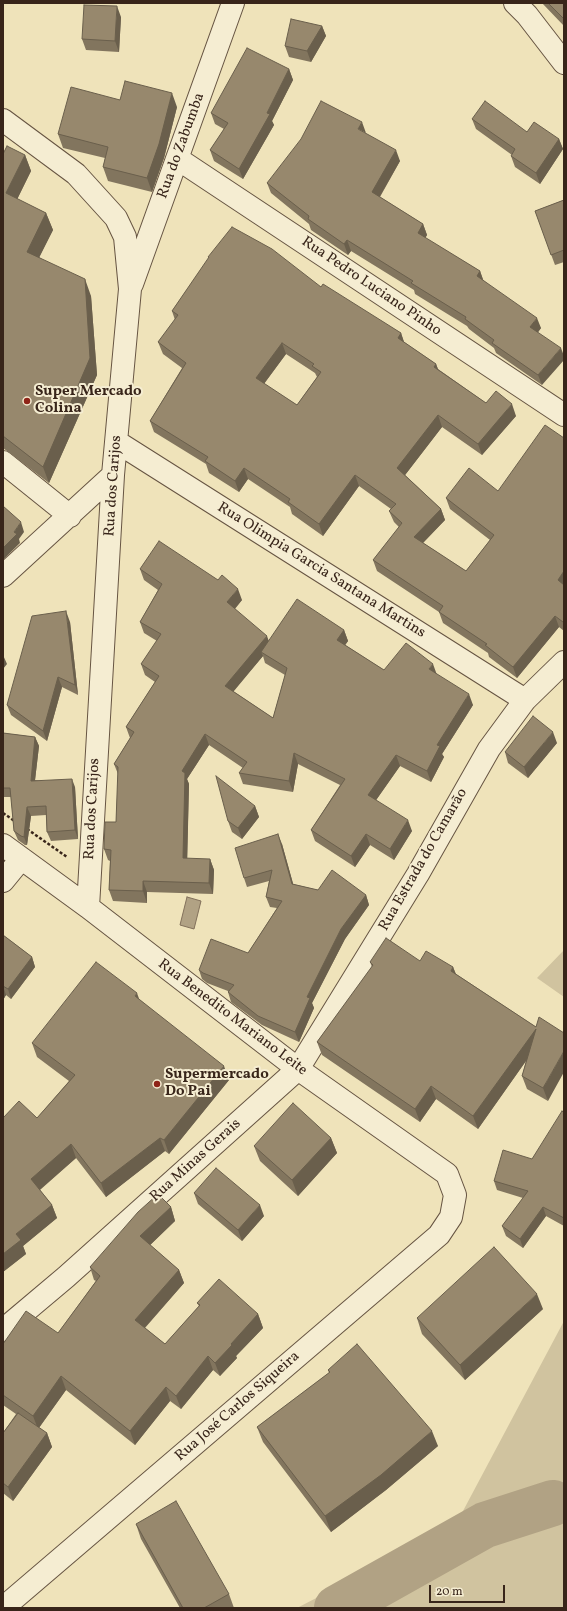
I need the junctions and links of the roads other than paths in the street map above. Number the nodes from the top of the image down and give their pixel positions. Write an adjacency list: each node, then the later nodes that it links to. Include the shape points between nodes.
1 (233, 3): 5 (street, Rua do Zabumba)
2 (515, 3): 3 (street)
3 (564, 63)
4 (3, 120): 6 (street, Rua dos Carijos, via 76,174 116,218 125,237)
5 (178, 159): 6 (street, Rua do Zabumba); 7 (street, Rua Pedro Luciano Pinho)
6 (130, 289): 8 (street, Rua dos Carijos)
7 (564, 415)
8 (117, 442): 10 (street, Rua dos Carijos); 14 (street, Rua Olimpia Garcia Santana Martins)
9 (3, 462): 11 (street)
10 (113, 475): 11 (street); 18 (street, Rua dos Carijos)
11 (70, 516): 12 (street)
12 (3, 576)
13 (564, 662): 14 (street, Rua Estrada do Camarão)
14 (525, 700): 19 (street, Rua Estrada do Camarão, via 489,749 418,874)
15 (3, 845): 16 (street, Rua Benedito Mariano Leite)
16 (21, 858): 17 (street); 18 (street, Rua Benedito Mariano Leite)
17 (3, 881)
18 (88, 907): 19 (street, Rua Benedito Mariano Leite)
19 (298, 1069): 20 (street, Rua Benedito Mariano Leite, via 447,1174); 21 (street, Rua Minas Gerais, via 66,1277)
20 (455, 1195): 22 (street, Rua José Carlos Siqueira, via 451,1217 439,1235)
21 (3, 1330)
22 (3, 1608)

